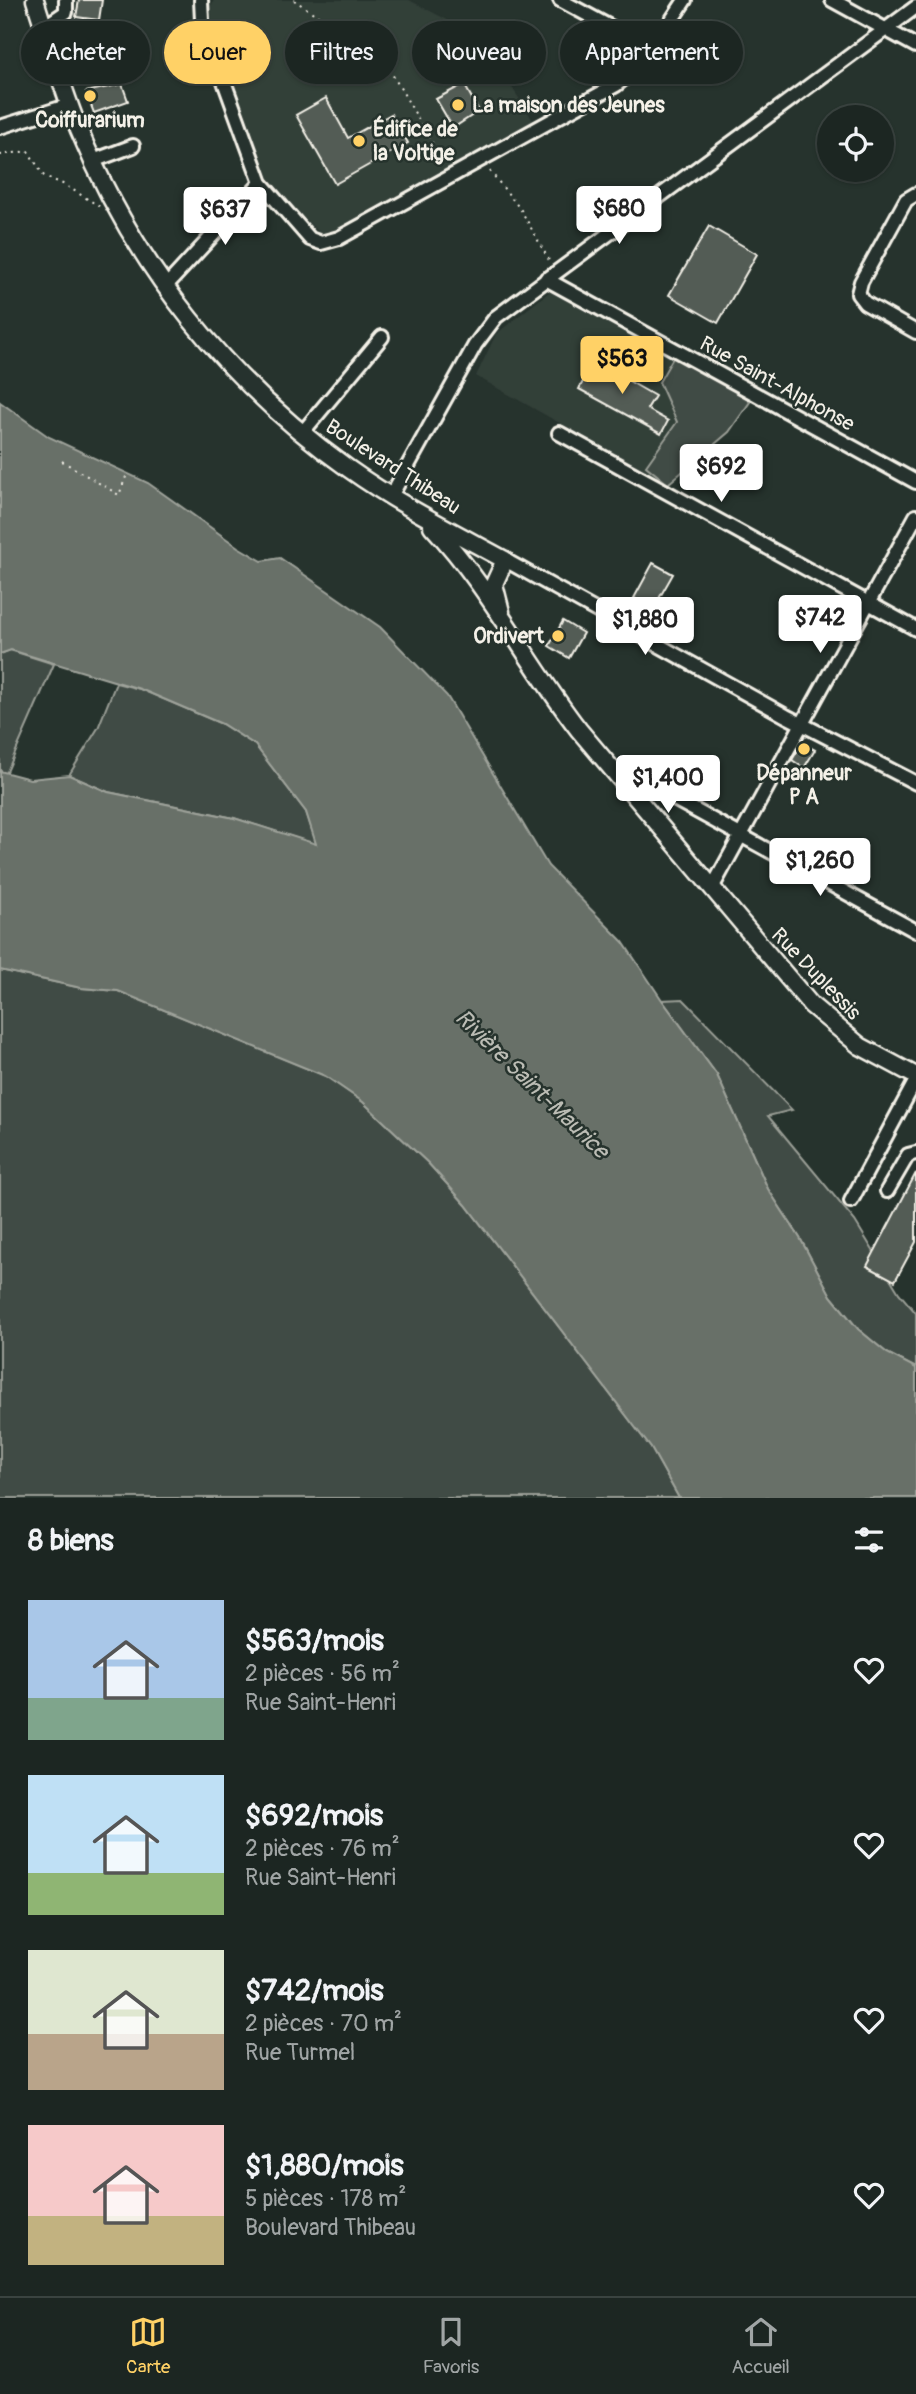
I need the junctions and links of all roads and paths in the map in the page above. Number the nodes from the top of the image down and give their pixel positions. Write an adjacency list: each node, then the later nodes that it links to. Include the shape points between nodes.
1 (36, 0): 9 (main road, Boulevard Thibeau)
2 (66, 0): 10 (street, via 66,12)
3 (201, 0): 24 (street, via 202,21)
4 (294, 0): 23 (path, via 384,60)
5 (560, 0): 11 (street)
6 (685, 0): 12 (street)
7 (832, 0): 13 (street)
8 (916, 7): 13 (street)
9 (42, 21)
10 (53, 21)
11 (599, 21)
12 (672, 21)
13 (886, 29): 14 (street); 27 (street)
14 (916, 46)
15 (63, 84): 17 (main road, Boulevard Thibeau)
16 (617, 84): 21 (street)
17 (70, 105): 18 (street); 22 (main road, Boulevard Thibeau)
18 (0, 127)
19 (133, 146): 22 (street)
20 (0, 155): 26 (path, via 26,151 44,176)
21 (482, 158): 23 (street); 27 (path, via 521,210)
22 (93, 161): 28 (main road, Boulevard Thibeau)
23 (450, 174): 24 (street, via 326,242 307,236)
24 (261, 183): 28 (street)
25 (915, 194): 29 (street, via 906,200 858,294 865,303)
26 (97, 207)
27 (551, 275): 35 (street, Rue Saint-Alphonse); 36 (street, via 508,307 481,335)
28 (165, 287): 31 (main road, Boulevard Thibeau, via 237,375)
29 (916, 332)
30 (382, 337): 31 (street)
31 (302, 433): 36 (main road, Boulevard Thibeau)
32 (559, 433): 40 (street)
33 (62, 461): 34 (path, via 119,495)
34 (127, 474)
35 (916, 482)
36 (391, 496): 37 (main road, Boulevard Thibeau)
37 (424, 516): 39 (main road, Boulevard Thibeau); 41 (main road, Rue Duplessis)
38 (916, 516): 40 (street)
39 (505, 560): 41 (main road, Rue Duplessis, via 494,588); 43 (street, Boulevard Thibeau)
40 (867, 603): 42 (street); 43 (street)
41 (501, 612): 44 (main road, Rue Duplessis, via 552,695)
42 (916, 629)
43 (802, 724): 45 (street, Boulevard Thibeau); 46 (street)
44 (609, 767): 46 (street); 47 (main road, Rue Duplessis)
45 (916, 783)
46 (741, 835): 47 (street); 48 (street)
47 (712, 888): 49 (main road, Rue Duplessis, via 823,1017 860,1046)
48 (916, 931)
49 (916, 1078): 52 (street)
50 (916, 1153): 51 (street, via 908,1155)
51 (887, 1191)
52 (851, 1201)

